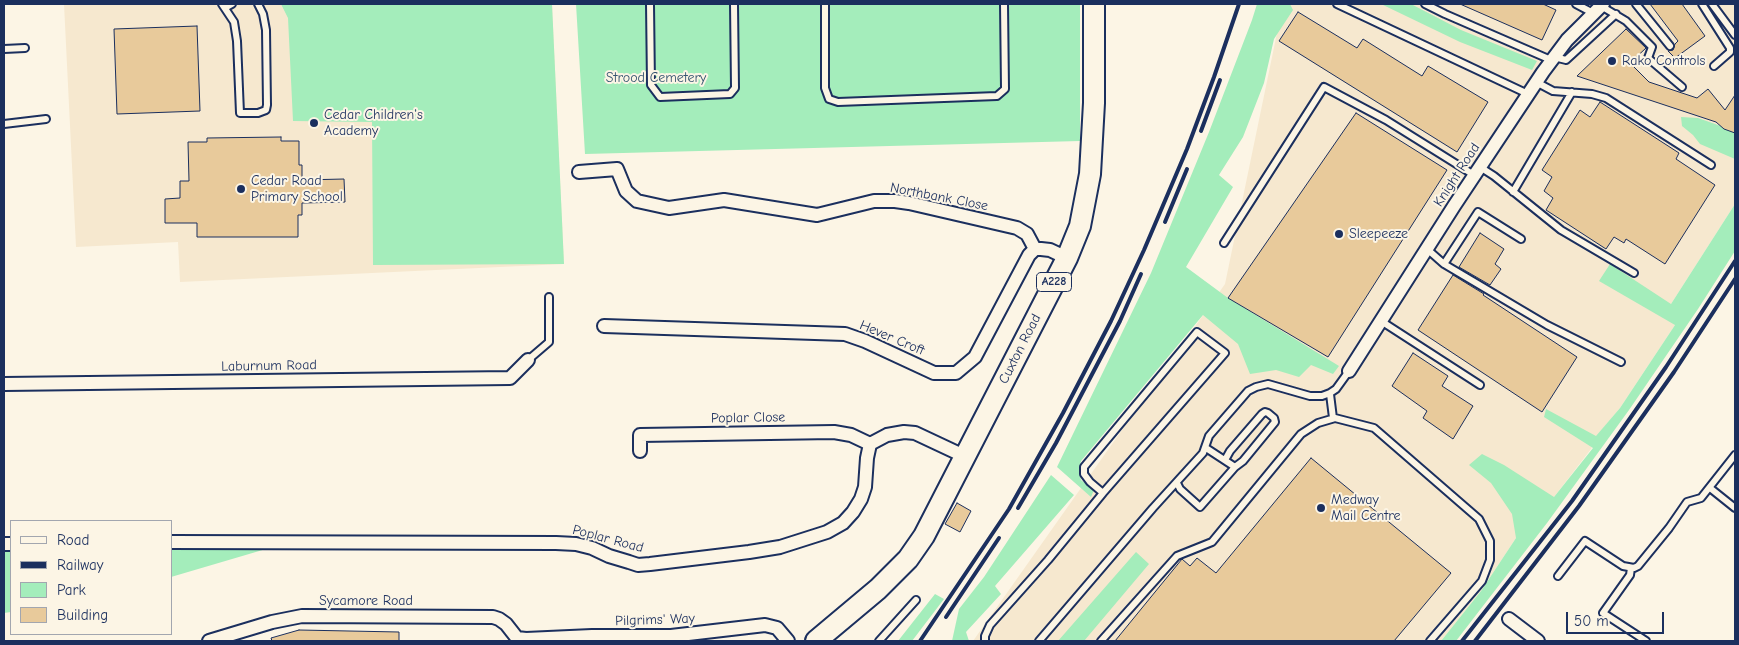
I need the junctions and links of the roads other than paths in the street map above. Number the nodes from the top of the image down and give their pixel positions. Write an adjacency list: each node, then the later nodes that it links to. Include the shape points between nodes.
1 (232, 4): 14 (lane)
2 (258, 4): 14 (lane, via 266,30 267,105 266,110 258,113 240,113 237,41 234,22)
3 (650, 4): 4 (lane, via 651,85 660,97 730,94 735,88)
4 (734, 4)
5 (825, 4): 6 (lane, via 825,88 830,99 838,102 997,96 1005,89)
6 (1004, 4)
7 (1094, 4): 37 (main road, Cuxton Road / A228, via 1090,174 1080,226)
8 (1337, 4): 26 (lane)
9 (1425, 4): 21 (lane)
10 (1576, 4): 15 (lane)
11 (1636, 4): 18 (lane)
12 (1702, 4): 22 (lane, via 1730,48 1730,52)
13 (1712, 4): 17 (lane)
14 (224, 6)
15 (1599, 7): 16 (lane); 21 (street, Knight Road)
16 (1616, 14): 21 (lane, via 1566,60); 24 (lane, via 1652,47 1648,58)
17 (1735, 35)
18 (1670, 46)
19 (25, 48): 20 (lane)
20 (4, 49)
21 (1552, 59): 23 (street, Knight Road)
22 (1714, 66)
23 (1536, 82): 25 (lane, via 1553,91); 26 (street, Knight Road)
24 (1682, 87)
25 (1572, 92): 29 (lane, via 1606,98); 32 (lane)
26 (1528, 94): 30 (street, Knight Road)
27 (46, 119): 28 (lane)
28 (4, 124)
29 (1711, 165)
30 (1477, 171): 32 (lane); 34 (lane, via 1324,87); 35 (street, Knight Road)
31 (579, 172): 36 (street, Northbank Close, via 617,169 626,191 637,201 669,208 724,200 817,215 874,201 909,203 1017,228 1027,234)
32 (1513, 192): 39 (lane, via 1561,230)
33 (1522, 240): 38 (lane, via 1478,212)
34 (1224, 243)
35 (1427, 248): 38 (lane); 41 (street, Knight Road)
36 (1035, 249): 37 (street, via 1047,249); 42 (street, Hever Croft, via 975,357 956,372 934,373 845,334)
37 (1067, 258): 54 (main road, Cuxton Road / A228)
38 (1444, 264): 44 (lane, via 1547,325)
39 (1634, 273)
40 (549, 296): 43 (lane, via 549,342)
41 (1381, 321): 45 (street, Knight Road); 47 (lane)
42 (604, 326)
43 (528, 360): 46 (street, Laburnum Road, via 510,378)
44 (1621, 362)
45 (1349, 371): 48 (lane)
46 (4, 384)
47 (1480, 385)
48 (1330, 394): 49 (lane); 51 (lane, via 1312,396 1271,384 1256,387 1210,436)
49 (1333, 418): 73 (lane, via 1301,434 1212,542 1177,556); 74 (lane, via 1374,428 1479,519 1490,541 1490,560 1482,581)
50 (870, 444): 52 (street, Poplar Close, via 851,435 834,432 640,435); 54 (street, via 896,432 911,432); 61 (street, Poplar Road, via 861,499 843,523 810,538 749,552 638,565 592,548 556,542)
51 (1206, 448): 55 (lane); 57 (lane)
52 (640, 451)
53 (1735, 455): 58 (lane)
54 (964, 456): 69 (main road, Cuxton Road / A228, via 924,536 908,559)
55 (1225, 460): 56 (lane); 56 (lane, via 1262,414 1268,413 1275,423)
56 (1235, 467): 57 (lane, via 1200,507)
57 (1176, 483): 72 (lane)
58 (1710, 488): 60 (lane); 62 (lane, via 1699,499 1688,501 1640,563)
59 (1103, 494): 59 (lane, via 1225,353 1197,332 1084,467 1084,474); 71 (lane, via 990,625)
60 (1735, 508)
61 (172, 542)
62 (1631, 568): 63 (lane, via 1585,541); 76 (lane, via 1630,575 1603,613)
63 (1558, 576)
64 (916, 600): 70 (lane)
65 (1510, 618): 75 (street)
66 (522, 639): 67 (street, Sycamore Road, via 493,617 302,616); 68 (street, Pilgrims' Way, via 671,636 765,624 777,628)
67 (209, 641)
68 (788, 641)
69 (816, 641)
70 (879, 641)
71 (985, 641)
72 (1039, 641)
73 (1101, 641)
74 (1430, 641)
75 (1538, 641)
76 (1646, 641)

